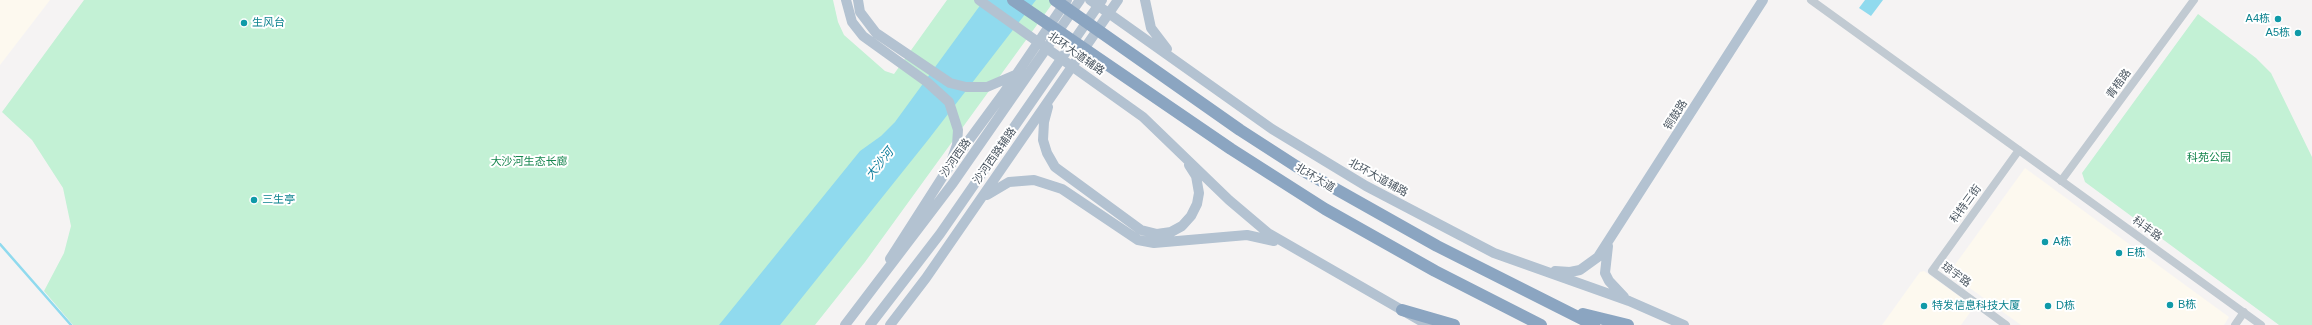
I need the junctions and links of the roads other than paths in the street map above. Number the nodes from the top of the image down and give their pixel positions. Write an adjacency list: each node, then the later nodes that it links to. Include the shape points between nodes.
1 (846, 0): 15 (main road, via 857,30)
2 (858, 0): 15 (main road, via 860,12)
3 (980, 0): 20 (main road, 北环大道辅路, via 1143,117)
4 (1013, 0): 40 (highway, 北环大道, via 1231,149 1325,209 1435,271)
5 (1055, 0): 31 (highway, 北环大道, via 1240,130 1302,170 1437,246)
6 (1067, 0): 17 (main road)
7 (1080, 0): 28 (main road, 沙河西路, via 962,170)
8 (1090, 0): 16 (main road, 北环大道辅路)
9 (1102, 0): 30 (main road, via 948,222)
10 (1118, 0): 18 (main road, 沙河西路辅路)
11 (1145, 0): 16 (main road, via 1151,28)
12 (1764, 0): 24 (main road, 铜鼓路)
13 (1811, 0): 19 (street, 科丰路)
14 (2194, 0): 22 (street, 青梧路)
15 (872, 37): 17 (main road, via 950,83 971,88 998,84); 21 (main road, via 944,96 952,108 956,122 957,145)
16 (1180, 62): 26 (main road, 北环大道辅路, via 1272,129 1366,186 1476,244)
17 (1017, 74): 21 (main road)
18 (1052, 96): 20 (main road, via 1044,122 1045,147 1055,167 1134,226 1149,233 1164,234 1176,230 1191,216 1198,199 1196,176); 23 (main road, 沙河西路辅路)
19 (2019, 150): 22 (street, 科丰路); 27 (street, 科特三街)
20 (1180, 152): 25 (main road, 北环大道辅路, via 1245,215)
21 (947, 170): 28 (main road, via 905,232)
22 (2061, 181): 33 (street, 科丰路)
23 (976, 205): 25 (main road, via 993,190 1017,181 1034,180 1062,189 1129,237 1154,243 1247,236); 37 (main road, 沙河西路辅路)
24 (1608, 244): 26 (main road, 铜鼓路, via 1598,257 1580,270); 29 (main road, via 1605,273 1616,290)
25 (1286, 245): 32 (main road, 北环大道辅路)
26 (1539, 270): 29 (main road, 北环大道辅路)
27 (1932, 271): 44 (street, 琼宇路)
28 (873, 291): 34 (main road, 沙河西路)
29 (1629, 301): 43 (main road, 北环大道辅路)
30 (886, 306): 35 (main road); 36 (main road)
31 (1555, 307): 41 (highway, 北环大道); 42 (highway)
32 (1402, 310): 38 (main road, 北环大道辅路); 39 (highway)
33 (2244, 312): 45 (street); 46 (street, 科丰路)
34 (845, 325)
35 (870, 325)
36 (876, 325)
37 (890, 325)
38 (1428, 325)
39 (1454, 325)
40 (1541, 325)
41 (1594, 325)
42 (1628, 325)
43 (1684, 325)
44 (2006, 325)
45 (2234, 325)
46 (2261, 325)

